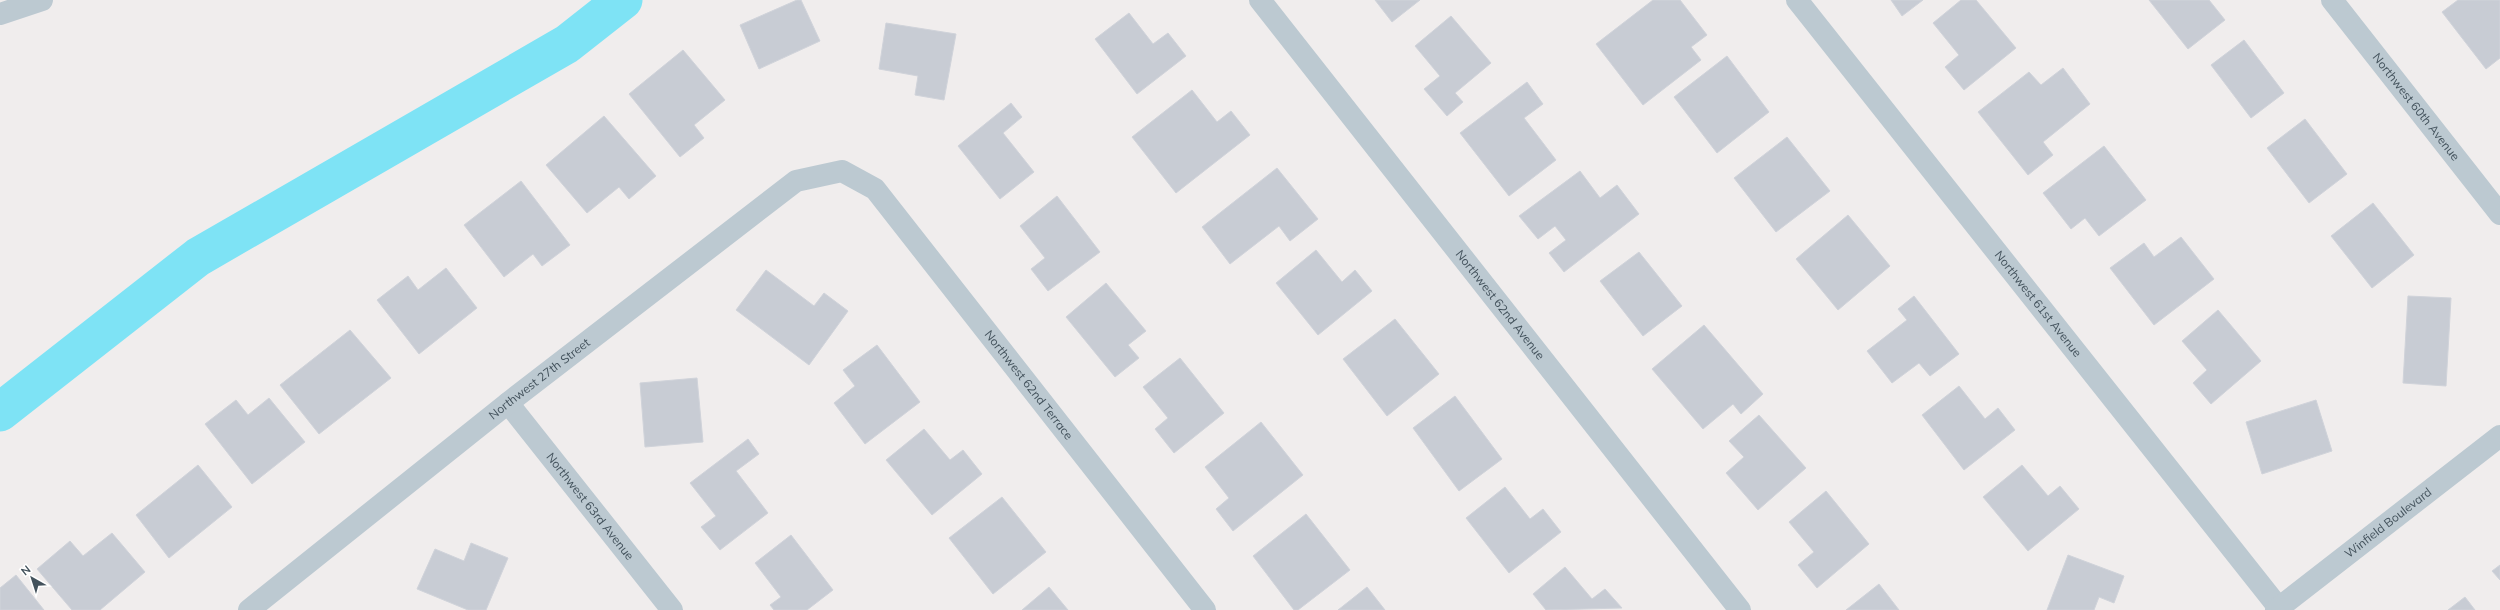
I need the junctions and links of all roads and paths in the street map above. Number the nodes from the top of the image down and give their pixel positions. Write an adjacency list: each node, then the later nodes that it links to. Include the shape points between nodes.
1 (42, 0): 5 (street)
2 (1260, 0): 14 (street, Northwest 62nd Avenue)
3 (1797, 0): 10 (street, Northwest 61st Avenue)
4 (2332, 0): 7 (street, Northwest 60th Avenue)
5 (0, 14)
6 (842, 171): 8 (street, Northwest 27th Street, via 796,181); 13 (street, Northwest 62nd Terrace, via 875,189)
7 (2500, 214)
8 (508, 403): 11 (street, Northwest 27th Street); 12 (street, Northwest 63rd Avenue)
9 (2500, 436): 10 (street, Winfield Boulevard)
10 (2277, 609)
11 (249, 610)
12 (672, 610)
13 (1205, 610)
14 (1740, 610)

